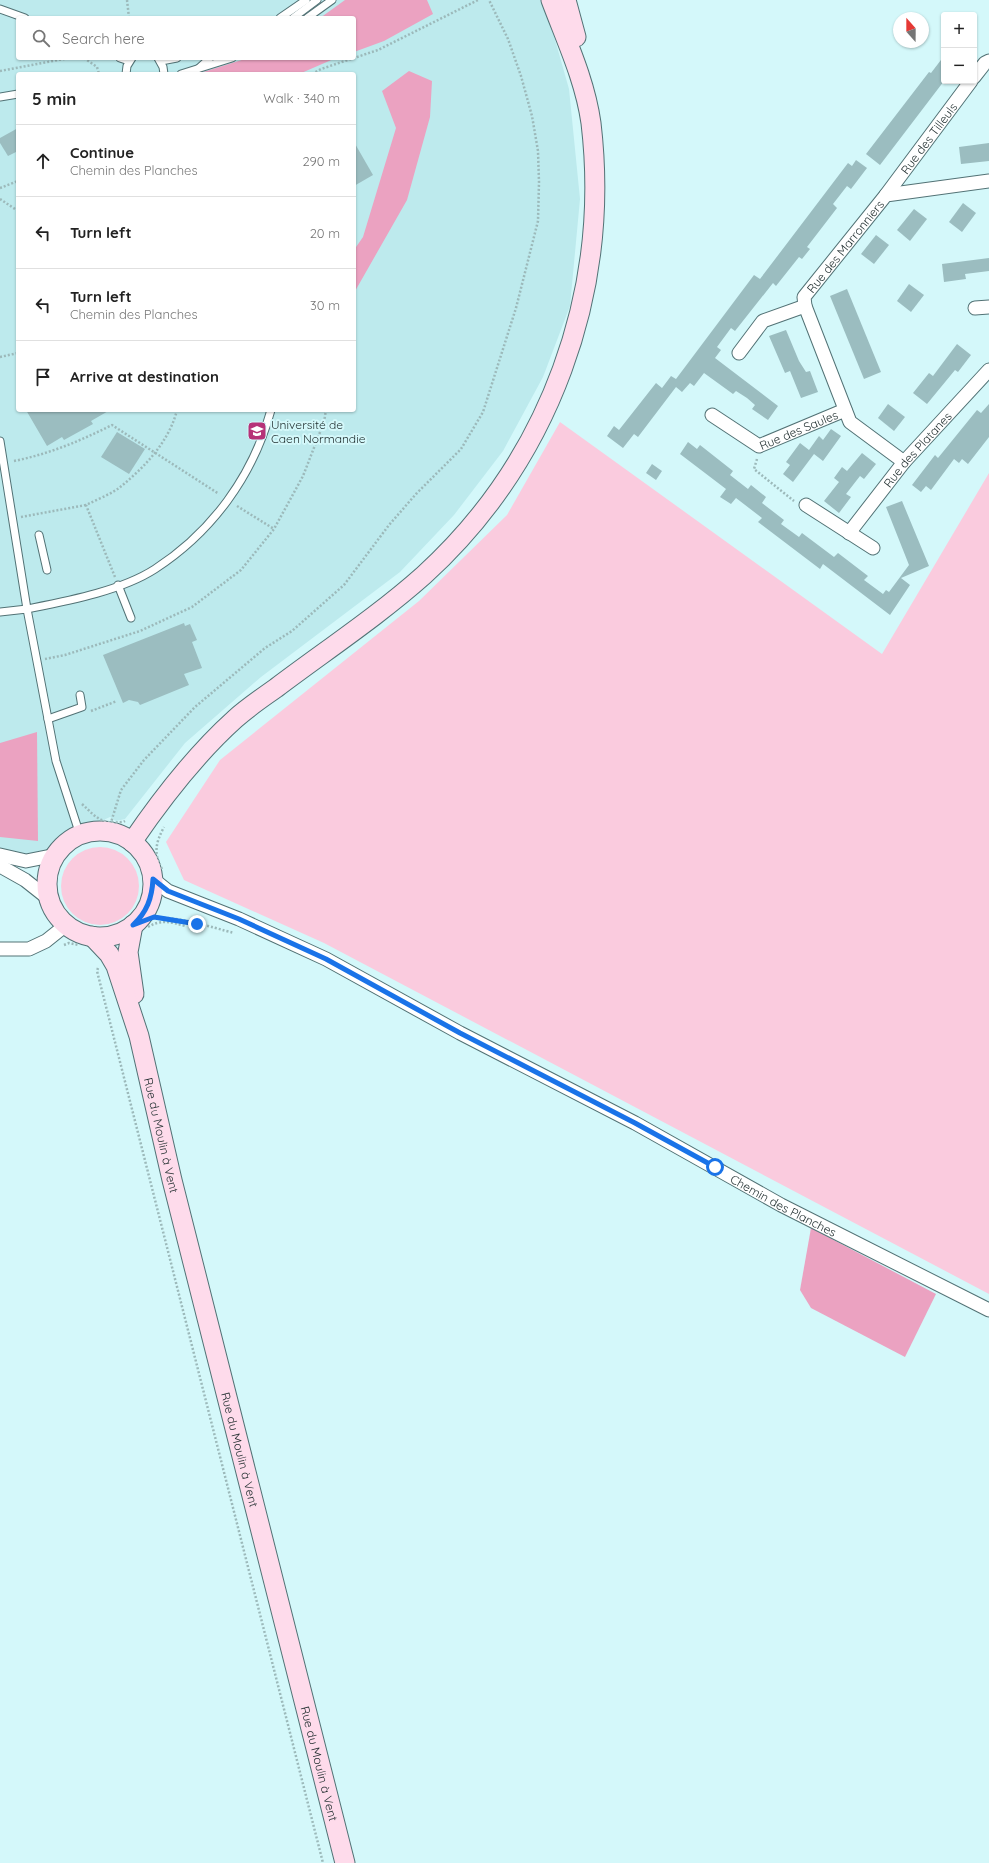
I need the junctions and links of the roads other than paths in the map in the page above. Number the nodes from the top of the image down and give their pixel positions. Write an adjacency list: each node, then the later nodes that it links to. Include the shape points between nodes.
1 (306, 0): 8 (lane)
2 (317, 0): 9 (lane)
3 (332, 0): 10 (lane)
4 (551, 0): 21 (main road)
5 (566, 0): 21 (main road, via 583,68)
6 (0, 9): 7 (lane)
7 (19, 16)
8 (283, 16)
9 (296, 16)
10 (310, 16)
11 (130, 60): 17 (lane)
12 (159, 60): 18 (lane)
13 (208, 60): 16 (lane)
14 (226, 60): 16 (lane)
15 (989, 61): 20 (street, via 985,62)
16 (196, 70): 19 (lane)
17 (127, 72)
18 (163, 72)
19 (188, 72)
20 (977, 74)
21 (583, 84): 49 (main road, via 590,122 595,192 593,239 574,332 550,402 522,456 474,524 423,575 386,606 236,718 195,759 153,811)
22 (969, 84): 26 (street, Rue des Tilleuls)
23 (16, 94): 24 (lane)
24 (0, 97)
25 (989, 181): 26 (street, Rue des Marronniers)
26 (886, 195): 27 (street, Rue des Marronniers, via 804,297)
27 (805, 306): 30 (street, via 763,321); 32 (street, Rue des Marronniers)
28 (989, 307): 29 (street)
29 (975, 308)
30 (739, 353)
31 (989, 370): 36 (street, Rue des Platanes)
32 (845, 410): 34 (street, Rue des Saules, via 759,446); 36 (street, Rue des Marronniers, via 850,422)
33 (270, 412): 42 (lane, via 256,454 229,500 202,532 154,569)
34 (712, 415)
35 (0, 441): 43 (lane)
36 (904, 462): 38 (street, Rue des Platanes)
37 (806, 504): 38 (street)
38 (849, 533): 40 (street)
39 (39, 535): 41 (lane)
40 (873, 548)
41 (47, 570)
42 (118, 585): 43 (lane, via 71,600); 45 (lane)
43 (27, 609): 44 (lane); 47 (lane)
44 (0, 612)
45 (132, 618)
46 (80, 695): 47 (lane, via 82,707)
47 (48, 719): 48 (lane, via 56,761)
48 (80, 835): 49 (main road, via 94,831 108,832); 51 (main road)
49 (132, 842): 53 (main road)
50 (0, 855): 51 (street, via 26,861)
51 (56, 855): 54 (main road, via 49,868)
52 (0, 866): 54 (street, via 25,880)
53 (158, 876): 56 (main road); 60 (street, Chemin des Planches, via 168,891 239,919 326,959 460,1033 635,1123 781,1205)
54 (49, 899): 55 (main road, via 55,913)
55 (66, 925): 57 (main road); 58 (street, via 46,941 29,949)
56 (140, 927): 57 (main road, via 118,934); 59 (main road, via 128,952)
57 (92, 936): 59 (main road, via 116,966)
58 (0, 949)
59 (139, 1036): 61 (main road, Rue du Moulin à Vent, via 176,1195)
60 (989, 1310)
61 (345, 1863)

